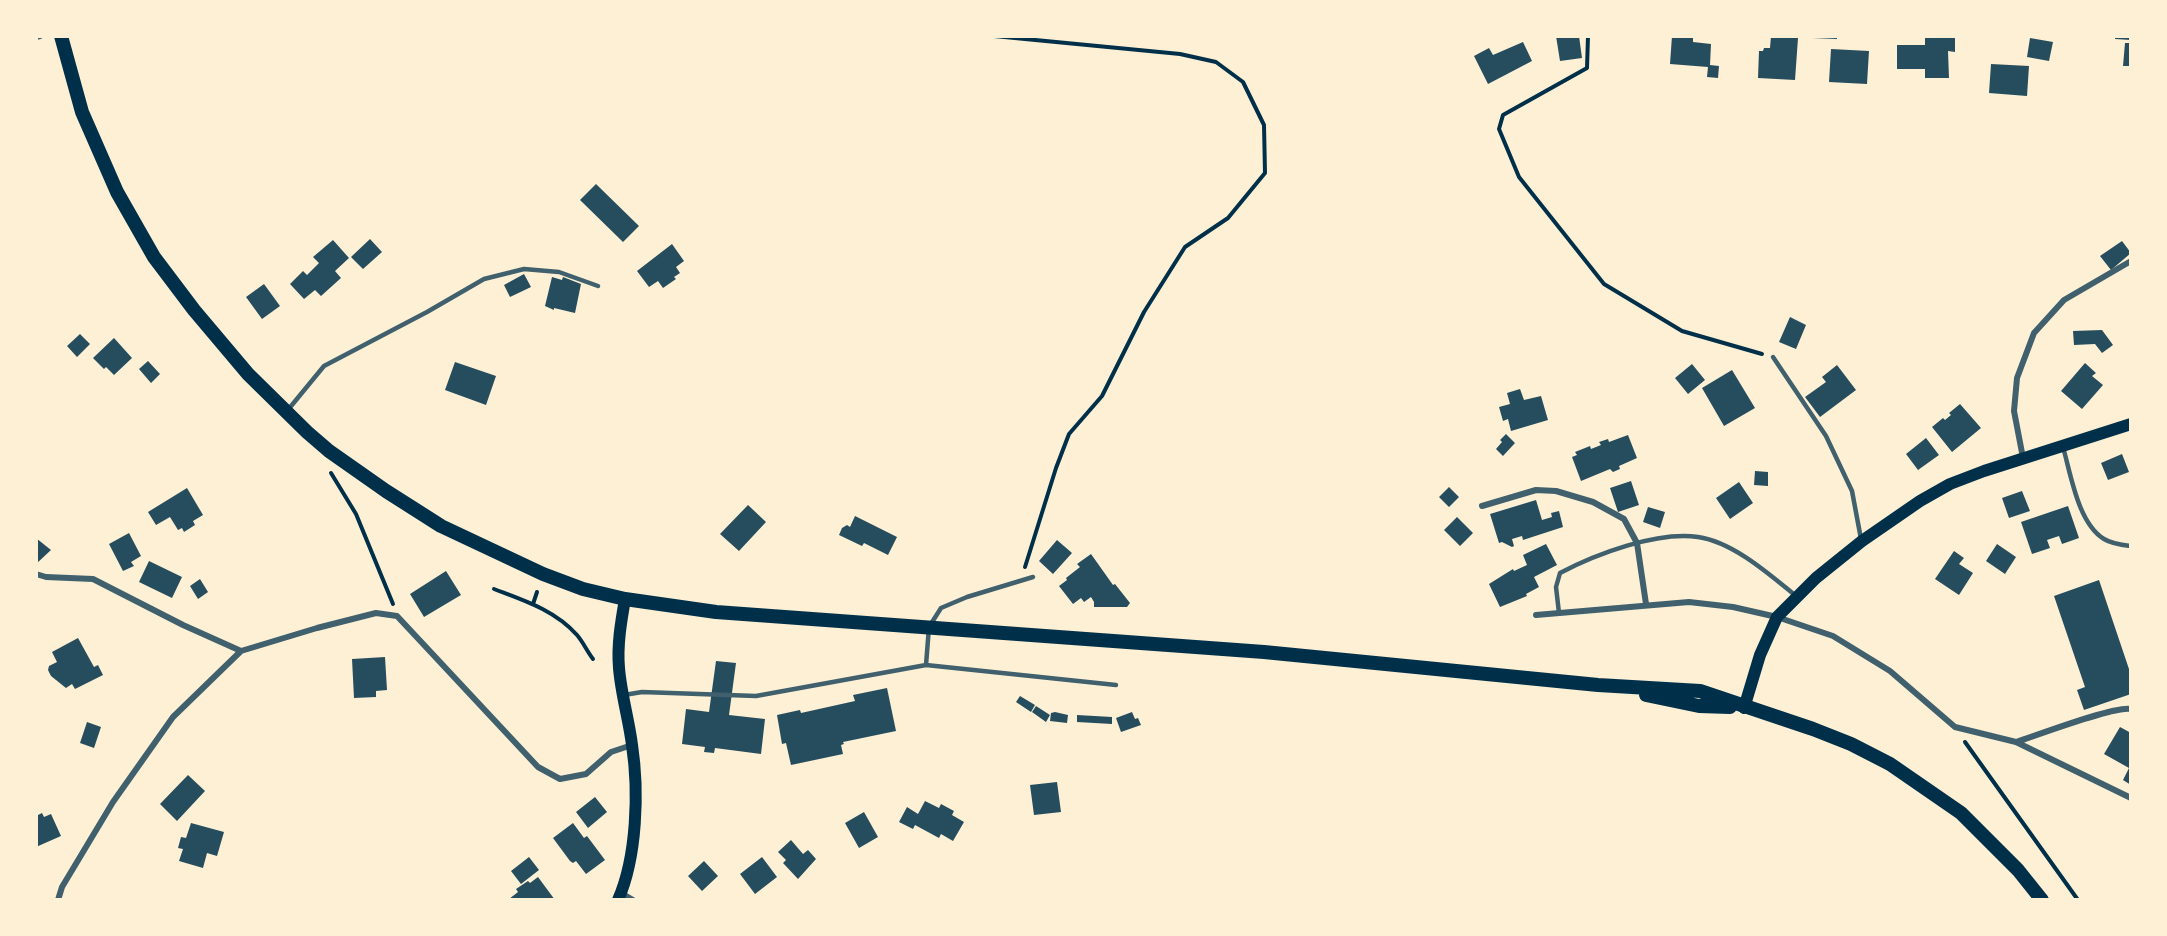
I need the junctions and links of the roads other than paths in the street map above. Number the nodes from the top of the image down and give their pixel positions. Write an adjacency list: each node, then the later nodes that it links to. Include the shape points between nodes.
1 (40, 36): 3 (street)
2 (61, 36): 7 (main road, via 82,112 117,192 154,257 248,374)
3 (36, 37)
4 (2131, 261): 10 (street, via 2064,300 2034,333 2016,378 2014,411)
5 (598, 285): 7 (lane, via 559,272 524,269 484,279 324,366)
6 (1773, 357): 12 (lane, via 1826,436 1852,491)
7 (286, 413): 18 (main road, via 329,451 441,526 543,574)
8 (2131, 424): 9 (main road)
9 (2063, 447): 10 (main road); 14 (lane, via 2090,526 2105,540)
10 (2023, 459): 12 (main road, via 1950,484)
11 (1482, 506): 13 (street, via 1536,490 1556,491 1593,502 1624,519)
12 (1862, 541): 17 (main road)
13 (1637, 543): 17 (lane, via 1697,537 1723,545 1760,567); 19 (street); 20 (lane, via 1560,573 1556,586)
14 (2131, 546)
15 (36, 574): 24 (street, via 93,579)
16 (1033, 578): 23 (lane, via 940,608)
17 (1796, 596): 22 (main road)
18 (625, 599): 23 (main road, via 716,612); 27 (main road, via 619,632)
19 (1646, 604): 20 (street); 22 (street, via 1689,602)
20 (1559, 612): 21 (street)
21 (1536, 615)
22 (1777, 617): 28 (main road, via 1760,655); 30 (street, via 1833,636 1881,665 1954,727)
23 (929, 627): 25 (lane); 28 (main road, via 1264,652 1598,685 1699,706)
24 (242, 651): 31 (street, via 376,613 397,616 538,767 560,778 586,774 611,752); 34 (street, via 173,717 113,801)
25 (926, 665): 26 (lane); 27 (lane, via 756,696 642,692)
26 (1116, 685)
27 (624, 695): 31 (main road)
28 (1744, 708): 36 (main road, via 1832,737 1890,764 1961,813 2012,862)
29 (2131, 709): 30 (street, via 2101,714)
30 (2016, 742): 32 (street)
31 (632, 745): 33 (main road, via 637,795 632,848)
32 (2131, 798)
33 (620, 897): 35 (street)
34 (58, 900)
35 (633, 900)
36 (2042, 900)

